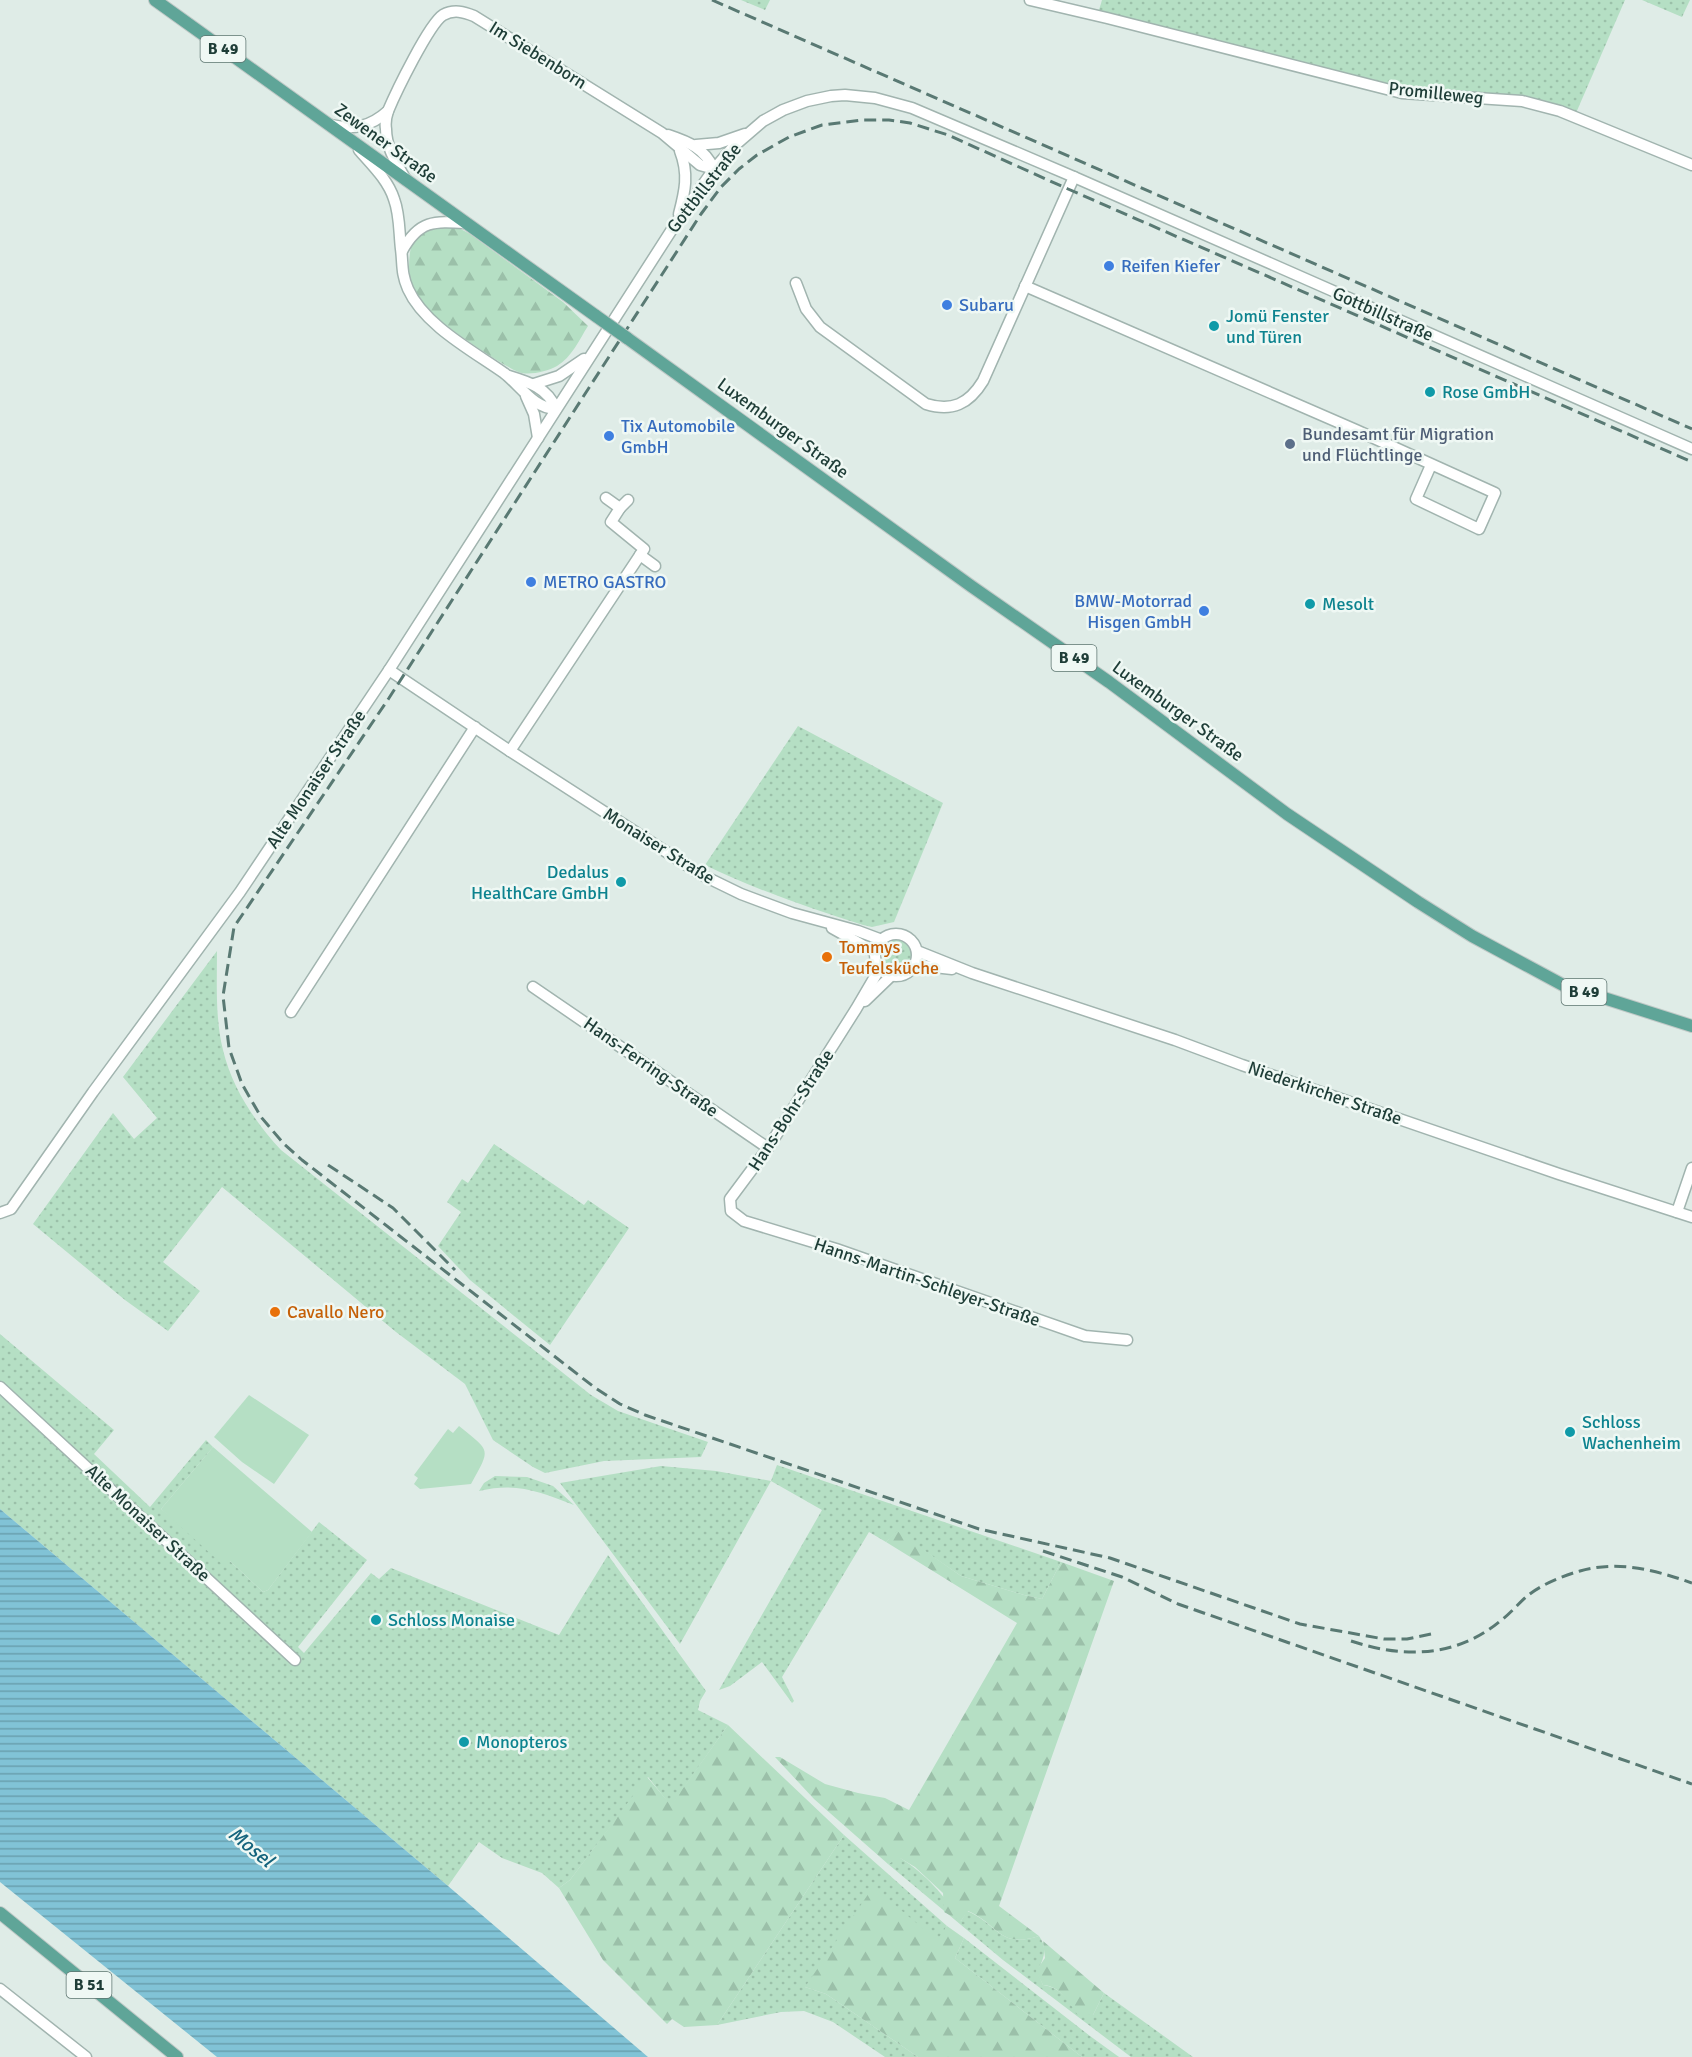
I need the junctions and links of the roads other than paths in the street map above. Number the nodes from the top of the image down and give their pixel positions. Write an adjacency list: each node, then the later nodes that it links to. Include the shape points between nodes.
1 (155, 0): 5 (main road, Zewener Straße / B 49)
2 (1030, 0): 3 (street, Promilleweg)
3 (1045, 2): 11 (street, Promilleweg, via 1402,93 1522,101 1560,111)
4 (388, 111): 5 (street, via 362,127); 6 (street, Im Siebenborn, via 429,30 441,16 459,11 474,16); 14 (street, Im Siebenborn, via 387,141)
5 (329, 125): 8 (main road, Zewener Straße / B 49)
6 (662, 133): 9 (street, Im Siebenborn); 10 (street, Im Siebenborn)
7 (748, 133): 9 (street); 12 (street, Gottbillstraße); 13 (street, Gottbillstraße, via 769,117 797,104 831,96 859,95 912,108)
8 (351, 141): 14 (main road, Zewener Straße / B 49); 17 (street, via 392,193)
9 (696, 146): 12 (street)
10 (679, 148): 12 (street, Im Siebenborn, via 700,165); 15 (street, via 687,182)
11 (1692, 165)
12 (714, 169): 15 (street, Gottbillstraße)
13 (1074, 177): 19 (street); 28 (street, Gottbillstraße)
14 (406, 180): 16 (main road, Zewener Straße / B 49)
15 (678, 220): 21 (street, Gottbillstraße)
16 (466, 223): 17 (street, via 428,224 415,232); 20 (main road, Zewener Straße / B 49)
17 (402, 251): 23 (street, via 404,279 422,311)
18 (796, 284): 19 (street, via 806,309 820,327 926,404 949,408 977,391)
19 (1025, 286): 29 (street)
20 (596, 316): 49 (main road, Luxemburger Straße / B 49, bridge, via 1110,682 1287,814 1418,902 1563,985)
21 (609, 327): 22 (street, Alte Monaiser Straße)
22 (592, 353): 24 (street, via 565,372); 26 (street, Alte Monaiser Straße)
23 (508, 376): 24 (street); 25 (street)
24 (534, 384): 26 (street)
25 (524, 393): 26 (street); 27 (street, via 534,414)
26 (556, 409): 27 (street, Alte Monaiser Straße)
27 (538, 439): 35 (street, Alte Monaiser Straße)
28 (1692, 449)
29 (1431, 465): 29 (street, via 1496,493 1479,529 1416,500)
30 (606, 498): 32 (street)
31 (628, 500): 32 (street)
32 (620, 508): 33 (street, via 611,522 644,549)
33 (640, 555): 34 (street); 37 (street)
34 (655, 566)
35 (389, 670): 36 (street, Monaiser Straße); 54 (street, Alte Monaiser Straße, via 198,951 11,1209)
36 (475, 727): 37 (street, Monaiser Straße); 48 (street)
37 (510, 751): 38 (street, Monaiser Straße, via 702,874 741,894)
38 (819, 920): 39 (street, Monaiser Straße); 41 (street, Monaiser Straße)
39 (882, 940): 40 (street, via 890,934 901,934 914,943); 41 (street)
40 (917, 951): 42 (street); 44 (street, Niederkircher Straße)
41 (875, 952): 43 (street)
42 (914, 966): 44 (street, Niederkircher Straße); 45 (street, via 906,974)
43 (880, 968): 45 (street); 47 (street, Hans-Bohr-Straße)
44 (972, 973): 53 (street, Niederkircher Straße)
45 (892, 975): 47 (street, Hans-Bohr-Straße)
46 (533, 987): 50 (street, Hans-Ferring-Straße)
47 (856, 1009): 50 (street, Hans-Bohr-Straße)
48 (291, 1012)
49 (1692, 1027)
50 (768, 1148): 52 (street, Hans-Bohr-Straße, via 730,1199)
51 (1692, 1168): 53 (street)
52 (731, 1211): 56 (street, Hanns-Martin-Schleyer-Straße, via 744,1221 1084,1336)
53 (1677, 1212): 55 (street, Niederkircher Straße)
54 (0, 1213)
55 (1692, 1217)
56 (1127, 1340)
57 (0, 1387): 58 (street, Alte Monaiser Straße)
58 (295, 1660)
59 (0, 1914): 62 (main road, B 51)
60 (0, 1989): 61 (street)
61 (86, 2057)
62 (177, 2057)

